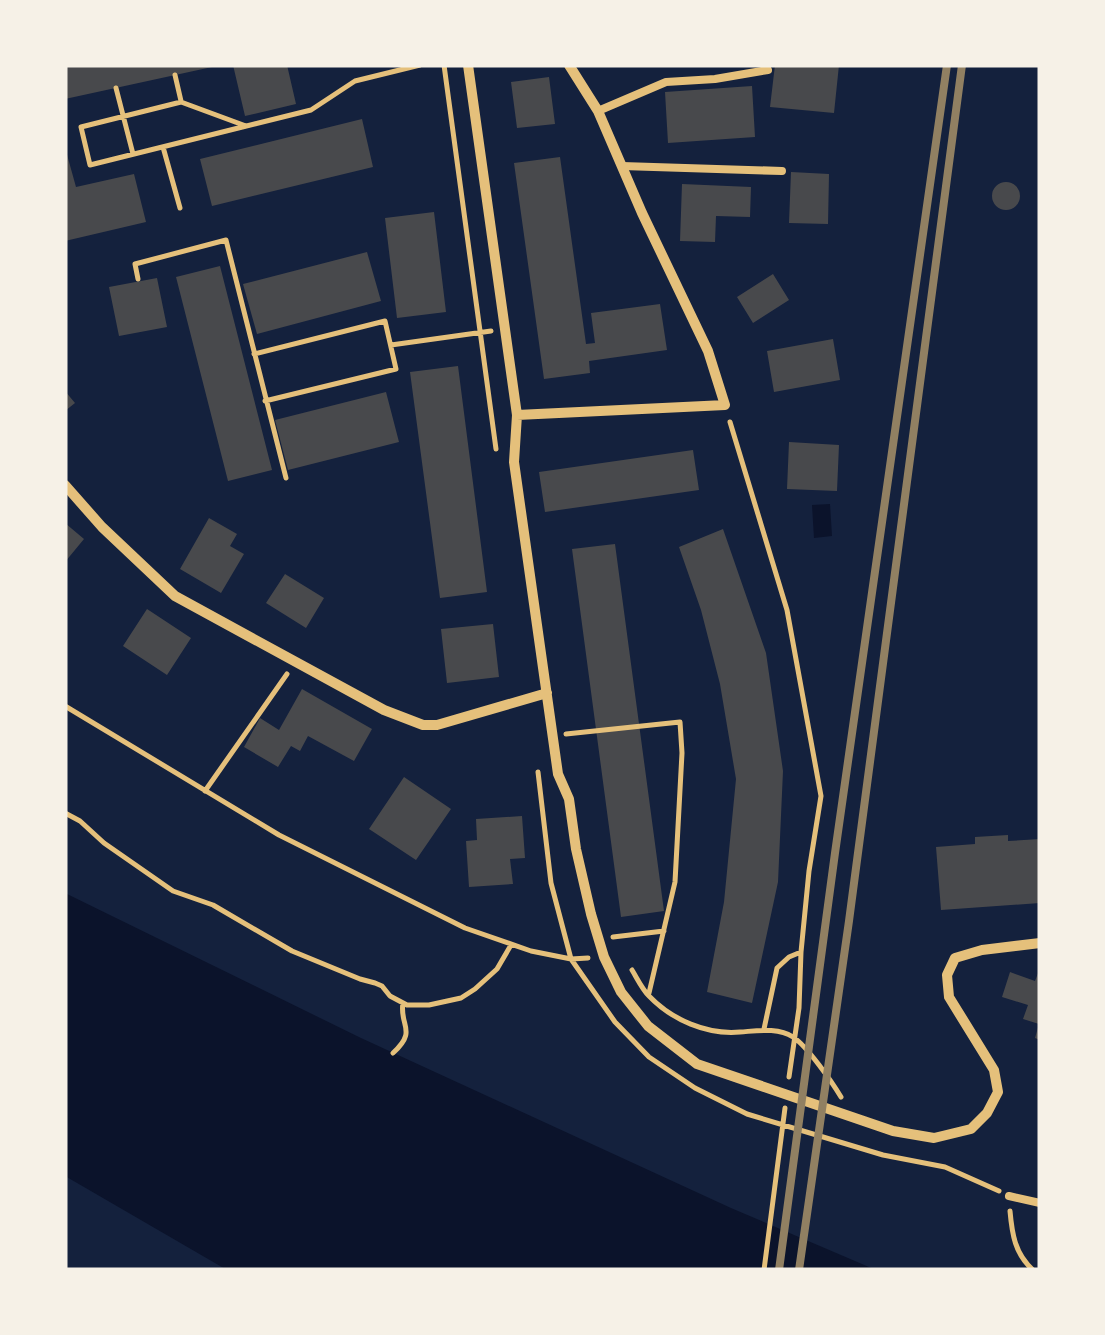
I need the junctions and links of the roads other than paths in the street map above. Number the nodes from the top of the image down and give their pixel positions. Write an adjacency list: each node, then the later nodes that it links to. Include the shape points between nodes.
1 (468, 65): 7 (street)
2 (568, 65): 4 (street)
3 (768, 70): 4 (lane, via 666,82)
4 (598, 110): 5 (street)
5 (622, 166): 6 (lane); 7 (street, via 708,351 725,404)
6 (782, 171)
7 (516, 415): 9 (street, via 514,462)
8 (65, 485): 9 (street, via 174,596 384,710 437,725)
9 (546, 693): 10 (street, via 558,774 604,957 648,1026 697,1064 893,1131 934,1138 971,1129 998,1092 994,1070 948,997 947,976 955,958)
10 (1040, 943)
11 (1008, 1196): 12 (lane)
12 (1040, 1203)

